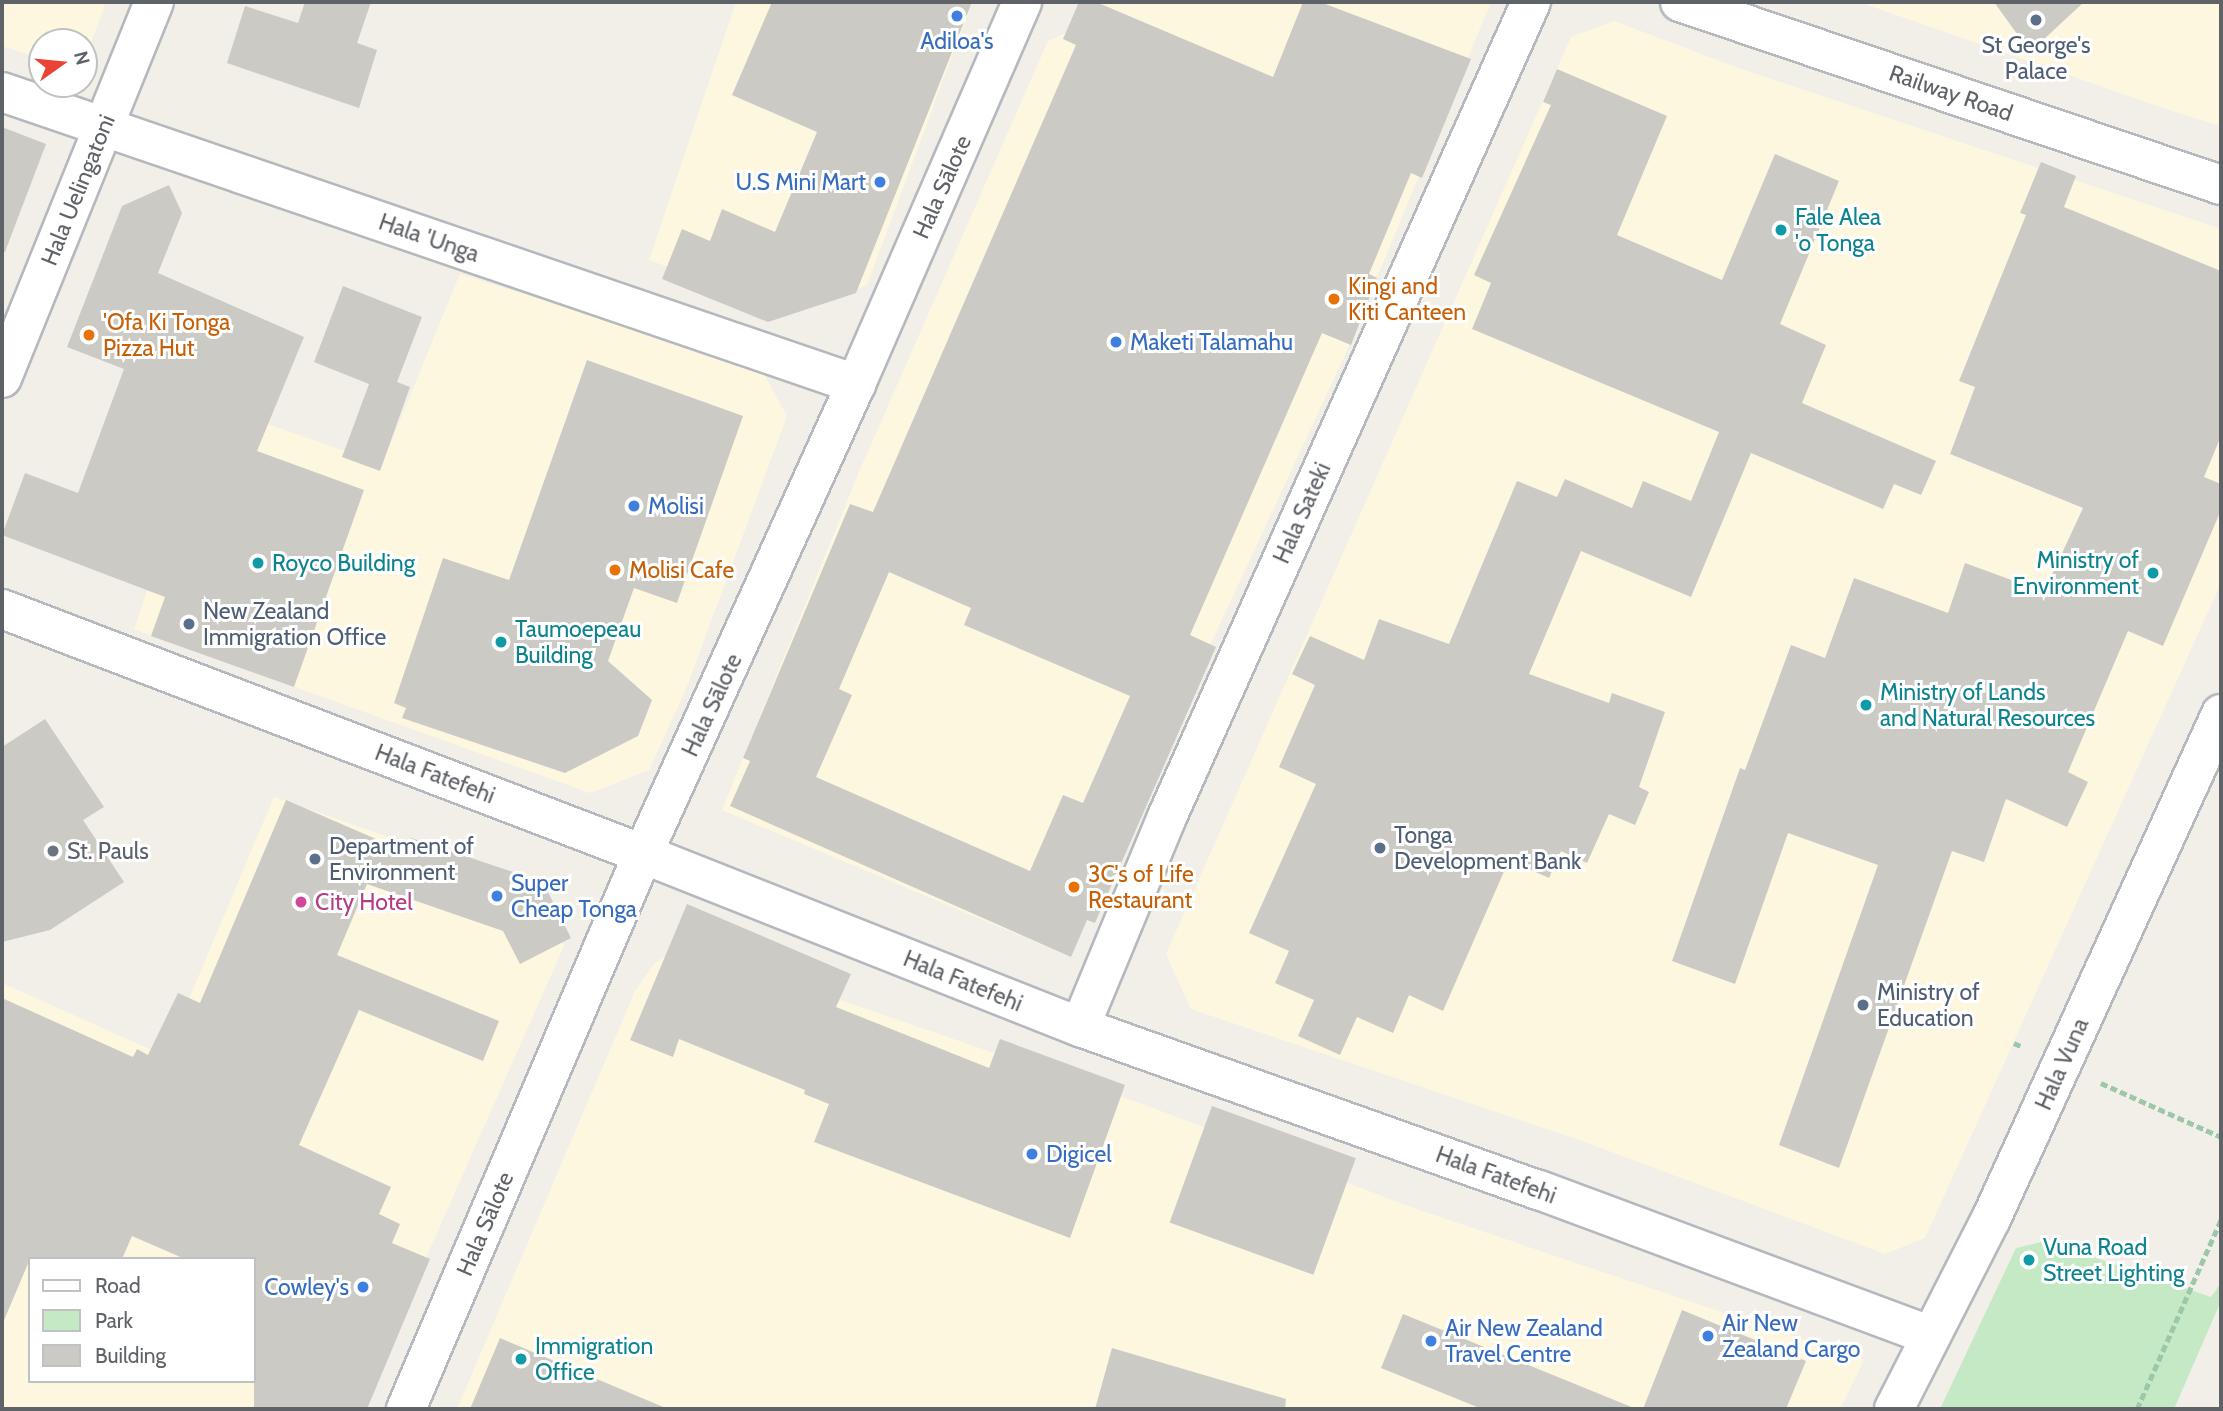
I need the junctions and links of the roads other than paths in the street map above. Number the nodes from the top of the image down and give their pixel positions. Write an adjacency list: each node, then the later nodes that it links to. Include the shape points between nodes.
1 (154, 2): 6 (street, Hala Uelingatoni)
2 (1022, 2): 9 (street, Hala Sālote)
3 (1531, 2): 13 (street, Hala Sateki, via 1167,817)
4 (1680, 2): 7 (street, Railway Road)
5 (2, 92): 6 (street, Hala 'Unga)
6 (104, 127): 8 (street, Hala Uelingatoni); 9 (street, Hala 'Unga)
7 (2221, 185)
8 (2, 377)
9 (856, 384): 12 (street, Hala Sālote)
10 (2, 609): 12 (street, Hala Fatefehi)
11 (2221, 715): 14 (street, Hala Vuna)
12 (643, 854): 13 (street, Hala Fatefehi); 15 (street, Hala Sālote)
13 (1080, 1027): 14 (street, Hala Fatefehi)
14 (1931, 1336): 16 (street, Hala Vuna)
15 (406, 1409)
16 (1894, 1409)

